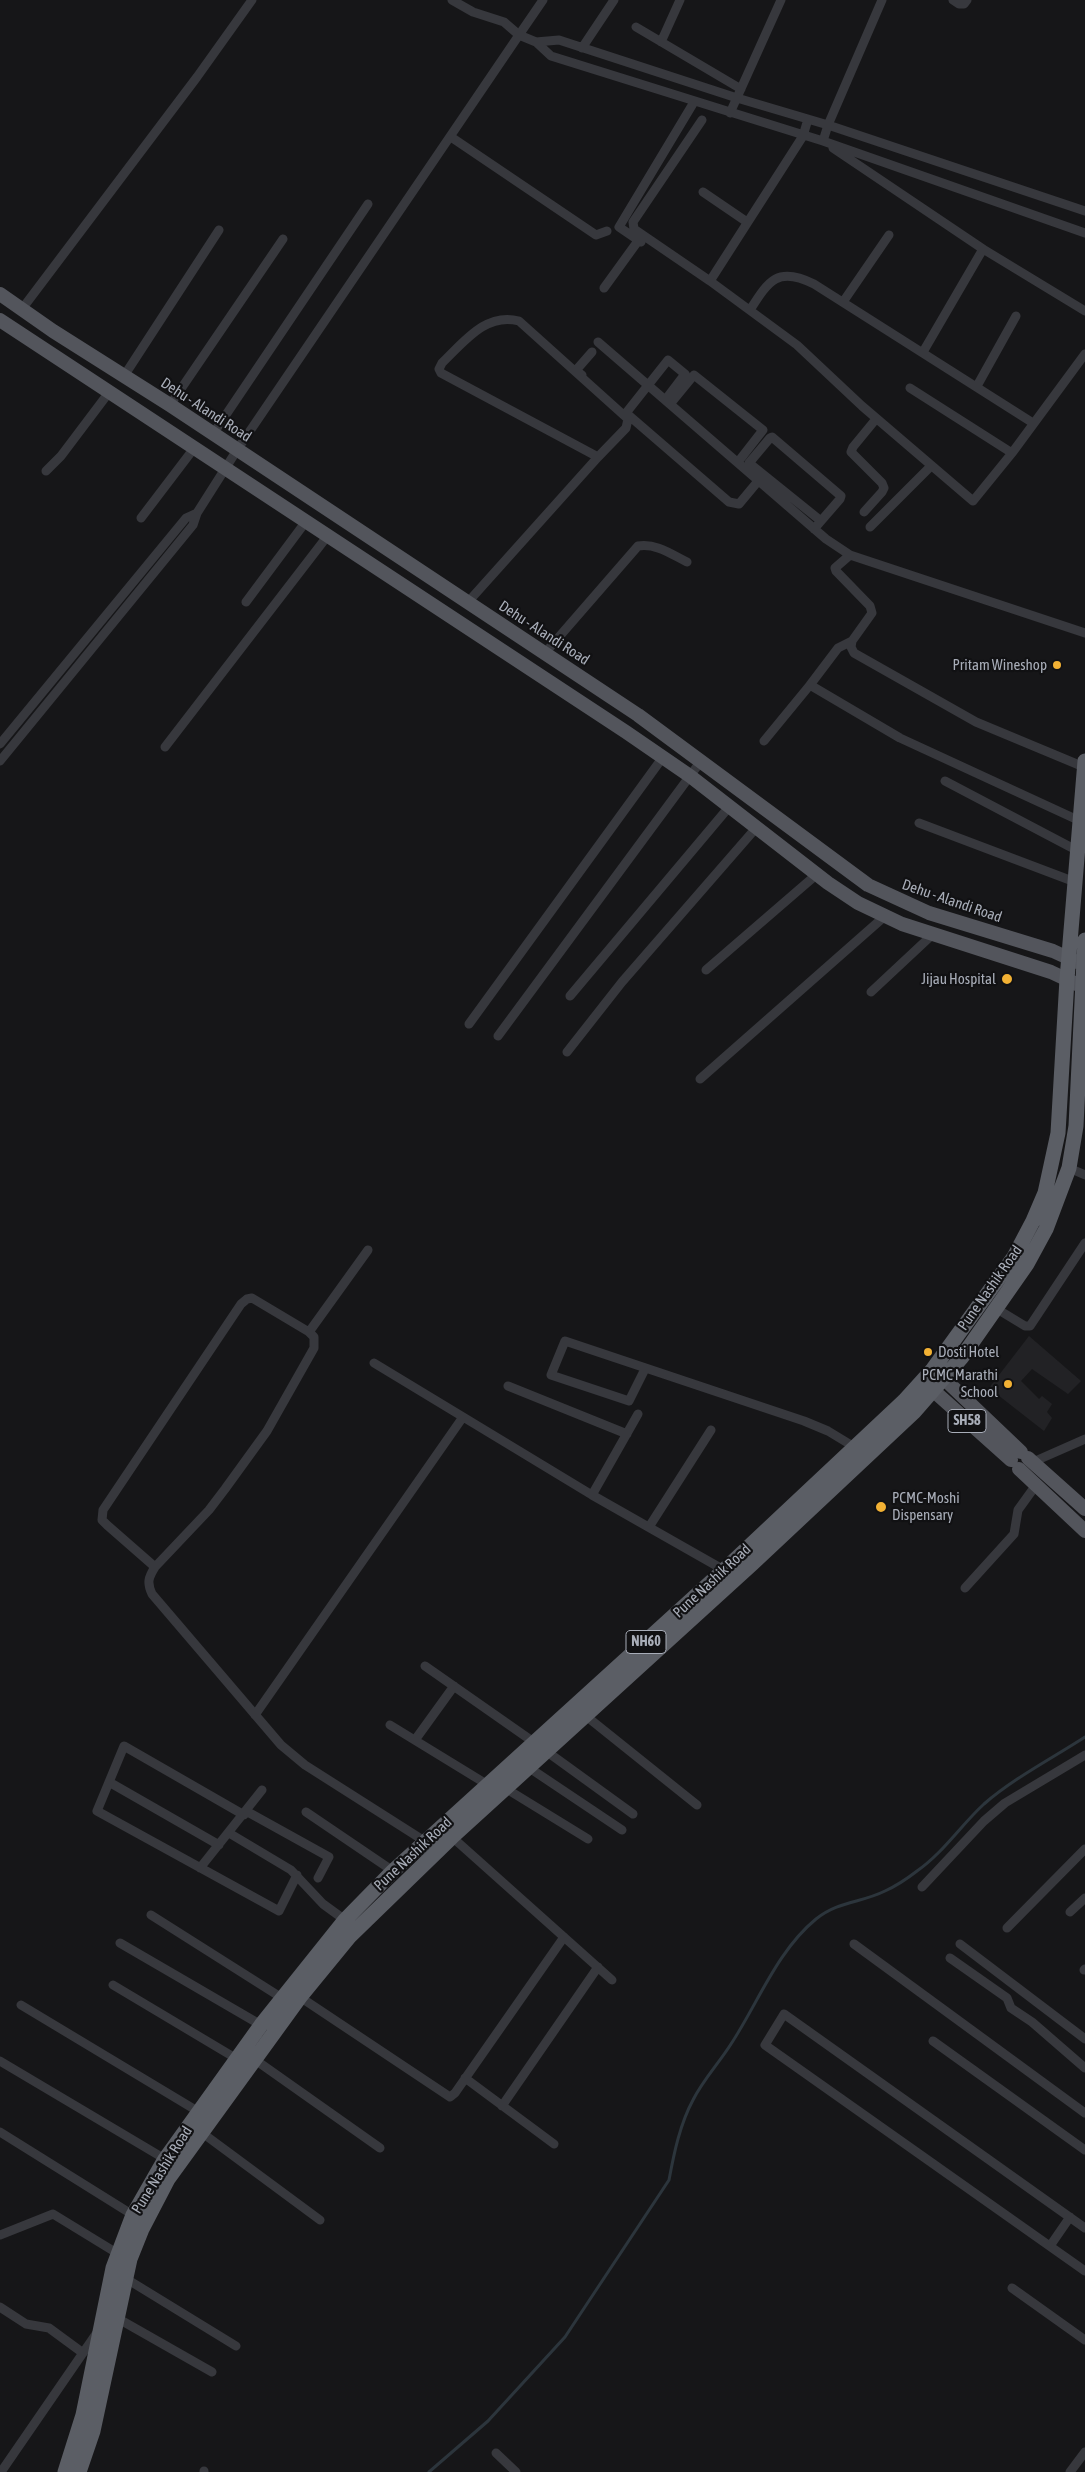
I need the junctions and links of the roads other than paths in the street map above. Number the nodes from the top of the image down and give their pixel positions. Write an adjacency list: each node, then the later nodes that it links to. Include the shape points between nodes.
1 (252, 0): 41 (street)
2 (452, 0): 11 (street, via 473,12 504,22)
3 (543, 0): 11 (street)
4 (614, 0): 14 (street)
5 (680, 0): 13 (street)
6 (781, 0): 16 (street)
7 (953, 0): 8 (street, via 959,4)
8 (967, 0)
9 (881, 1): 23 (street)
10 (636, 27): 13 (street)
11 (519, 35): 12 (street); 25 (street)
12 (536, 42): 14 (street, via 559,40); 17 (street, via 550,56)
13 (661, 42): 16 (street)
14 (582, 48): 15 (street)
15 (682, 81): 17 (street); 18 (street)
16 (741, 89): 18 (street)
17 (677, 97): 19 (street)
18 (737, 98): 20 (street); 21 (street)
19 (694, 102): 20 (street); 38 (street, via 618,227 640,241)
20 (730, 112): 24 (street)
21 (808, 119): 23 (street); 24 (street)
22 (702, 120): 37 (street, via 633,222 634,229)
23 (828, 125): 26 (street); 29 (street)
24 (803, 136): 26 (street); 30 (street)
25 (451, 137): 32 (street, via 596,235); 62 (street)
26 (823, 142): 33 (street); 36 (street)
27 (703, 192): 30 (street)
28 (368, 204): 60 (street)
29 (1085, 211)
30 (747, 222): 37 (street)
31 (219, 230): 50 (street)
32 (608, 230)
33 (1085, 232)
34 (889, 236): 40 (street)
35 (283, 239): 56 (street)
36 (983, 249): 43 (street); 48 (street)
37 (710, 281): 42 (street)
38 (604, 288)
39 (0, 294): 41 (main road, Dehu - Alandi Road)
40 (843, 302): 42 (street, via 798,276 785,275 773,279); 48 (street)
41 (22, 309): 50 (main road, Dehu - Alandi Road)
42 (750, 310): 58 (street, via 810,357)
43 (1085, 311)
44 (1016, 316): 52 (street)
45 (0, 320): 54 (main road)
46 (598, 342): 51 (street)
47 (592, 352): 57 (street, via 578,372)
48 (923, 352): 52 (street)
49 (1085, 354): 59 (street)
50 (124, 376): 56 (main road, Dehu - Alandi Road)
51 (649, 385): 55 (street); 55 (street, via 668,360 685,374); 57 (street)
52 (977, 386): 59 (street)
53 (910, 388): 63 (street)
54 (110, 391): 61 (main road); 68 (street)
55 (668, 401): 65 (street); 65 (street, via 694,375 763,430)
56 (170, 405): 60 (main road, Dehu - Alandi Road)
57 (626, 413): 69 (street, via 729,502 739,504)
58 (876, 419): 66 (street); 70 (street, via 851,452 884,488)
59 (1033, 423): 63 (street)
60 (213, 434): 62 (main road, Dehu - Alandi Road)
61 (195, 447): 67 (main road); 72 (street)
62 (237, 450): 67 (street); 83 (main road, Dehu - Alandi Road)
63 (1012, 453): 66 (street, via 973,501)
64 (598, 457): 64 (street, via 626,428 628,419 519,321 508,318 492,320 442,363 441,373); 83 (street)
65 (738, 462): 69 (street)
66 (931, 466): 75 (street)
67 (226, 467): 71 (street); 73 (main road)
68 (46, 471)
69 (759, 480): 76 (street)
70 (864, 512)
71 (197, 513): 80 (street, via 186,518); 81 (street, via 193,524)
72 (141, 518)
73 (307, 520): 77 (main road); 82 (street)
74 (821, 521): 74 (street, via 749,463 770,438 839,494 840,499); 76 (street)
75 (870, 526)
76 (814, 529): 78 (street)
77 (328, 534): 90 (street); 91 (main road)
78 (850, 555): 84 (street); 85 (street, via 835,568 836,571 870,606 872,613)
79 (687, 562): 86 (street, via 657,547 638,546)
80 (146, 568): 81 (street); 89 (street)
81 (154, 574): 92 (street)
82 (246, 602)
83 (468, 602): 86 (main road, Dehu - Alandi Road)
84 (1085, 633)
85 (852, 641): 87 (street, via 838,648); 95 (street, via 854,653 976,722)
86 (545, 653): 93 (main road, Dehu - Alandi Road)
87 (810, 685): 88 (street); 99 (street, via 900,738)
88 (764, 741)
89 (0, 744)
90 (165, 747)
91 (663, 757): 96 (main road); 115 (street)
92 (0, 761)
93 (701, 761): 96 (street); 108 (main road, Dehu - Alandi Road, via 868,885 929,913)
94 (1085, 761): 95 (highway, Pune Nashik Road / NH60)
95 (1084, 767): 99 (highway, Pune Nashik Road / NH60)
96 (690, 776): 98 (main road); 116 (street)
97 (945, 781): 102 (street)
98 (729, 807): 101 (main road); 114 (street)
99 (1080, 821): 102 (highway, Pune Nashik Road / NH60)
100 (919, 822): 104 (street)
101 (756, 828): 103 (main road); 117 (street, via 622,982)
102 (1078, 851): 104 (highway, Pune Nashik Road / NH60)
103 (816, 874): 105 (main road); 110 (street)
104 (1075, 882): 108 (highway, Pune Nashik Road / NH60)
105 (885, 916): 106 (main road); 118 (street)
106 (932, 935): 111 (main road); 113 (street)
107 (1085, 940): 109 (highway, Pune Nashik Road / NH60)
108 (1069, 957): 109 (main road, Dehu - Alandi Road); 111 (highway, Pune Nashik Road / NH60)
109 (1084, 966): 112 (highway, Pune Nashik Road / NH60)
110 (706, 970)
111 (1068, 979): 112 (main road); 127 (highway, Pune Nashik Road / NH60, via 1058,1134 1045,1193 1014,1257)
112 (1084, 987): 119 (highway, Pune Nashik Road / NH60, via 1076,1126)
113 (871, 992)
114 (570, 996)
115 (469, 1024)
116 (498, 1036)
117 (567, 1052)
118 (700, 1079)
119 (1069, 1168): 120 (street); 123 (highway, Pune Nashik Road / NH60, via 1046,1229)
120 (1085, 1175)
121 (1085, 1243): 123 (street, via 1030,1326)
122 (368, 1250): 124 (street)
123 (997, 1309): 127 (highway, Pune Nashik Road / NH60)
124 (309, 1332): 142 (street, via 314,1338 314,1348 267,1431 209,1510); 142 (street, via 258,1301 247,1299 241,1304 103,1510 102,1520)
125 (374, 1363): 131 (street)
126 (645, 1369): 126 (street, via 565,1341 551,1375 629,1401); 135 (street, via 804,1421)
127 (939, 1374): 129 (highway, Pune Nashik Road / NH60); 136 (main road, SH58)
128 (508, 1386): 133 (street)
129 (928, 1386): 135 (highway, Pune Nashik Road / NH60); 136 (main road, SH58); 148 (highway, Pune Nashik Road / NH60, via 839,1485)
130 (638, 1414): 133 (street)
131 (463, 1417): 138 (street); 147 (street)
132 (711, 1430): 140 (street)
133 (627, 1434): 138 (street)
134 (1085, 1439): 136 (street)
135 (856, 1448): 143 (highway, Pune Nashik Road / NH60)
136 (1022, 1460): 137 (main road, SH58); 139 (main road, SH58)
137 (1036, 1485): 141 (main road, SH58); 144 (street, via 1018,1510 1014,1534)
138 (592, 1495): 140 (street)
139 (1085, 1509)
140 (649, 1527): 143 (street)
141 (1085, 1531)
142 (155, 1567): 147 (street, via 148,1585 152,1594)
143 (724, 1570): 151 (highway, Pune Nashik Road / NH60)
144 (965, 1588)
145 (425, 1666): 146 (street)
146 (454, 1686): 150 (street); 151 (street)
147 (255, 1715): 166 (street, via 281,1745 305,1765)
148 (586, 1716): 151 (highway, Pune Nashik Road / NH60); 158 (street)
149 (390, 1725): 150 (street)
150 (415, 1740): 155 (street)
151 (540, 1747): 153 (highway, Pune Nashik Road / NH60); 155 (highway, Pune Nashik Road / NH60); 161 (street)
152 (1085, 1755): 173 (street, via 1004,1803)
153 (528, 1767): 156 (highway, Pune Nashik Road / NH60); 162 (street)
154 (109, 1782): 160 (street, via 124,1746); 167 (street); 169 (street, via 97,1811)
155 (488, 1784): 166 (highway, Pune Nashik Road / NH60)
156 (505, 1788): 164 (highway, Pune Nashik Road / NH60); 165 (street)
157 (262, 1790): 160 (street)
158 (697, 1805)
159 (306, 1812): 170 (street)
160 (245, 1813): 163 (street); 172 (street, via 329,1857)
161 (633, 1814)
162 (622, 1830)
163 (229, 1833): 167 (street); 171 (street)
164 (452, 1837): 179 (street); 187 (highway, Pune Nashik Road / NH60, via 350,1936)
165 (588, 1839)
166 (426, 1842): 170 (highway, Pune Nashik Road / NH60)
167 (218, 1844): 169 (street)
168 (1085, 1850): 178 (street)
169 (200, 1868): 171 (street, via 279,1911)
170 (393, 1871): 177 (highway, Pune Nashik Road / NH60)
171 (297, 1875): 177 (street, via 323,1904)
172 (318, 1878)
173 (922, 1887)
174 (1085, 1898): 175 (street)
175 (1070, 1912)
176 (151, 1915): 188 (street)
177 (345, 1920): 188 (highway, Pune Nashik Road / NH60)
178 (1007, 1928)
179 (564, 1937): 184 (street); 197 (street)
180 (120, 1943): 190 (street)
181 (854, 1944): 200 (street)
182 (960, 1944): 191 (street)
183 (950, 1958): 196 (street, via 1007,1998 1011,2008)
184 (598, 1967): 185 (street); 198 (street)
185 (612, 1980)
186 (113, 1985): 193 (street)
187 (300, 1996): 194 (highway, Pune Nashik Road / NH60); 197 (street, via 445,2095 450,2097 455,2093)
188 (282, 1998): 190 (highway, Pune Nashik Road / NH60)
189 (21, 2005): 199 (street)
190 (261, 2025): 193 (highway, Pune Nashik Road / NH60)
191 (1085, 2039)
192 (933, 2041): 205 (street)
193 (237, 2059): 199 (highway, Pune Nashik Road / NH60)
194 (254, 2060): 202 (highway, Pune Nashik Road / NH60); 204 (street)
195 (0, 2061): 206 (street)
196 (1085, 2068)
197 (465, 2078): 198 (street)
198 (502, 2106): 203 (street)
199 (199, 2112): 206 (highway, Pune Nashik Road / NH60)
200 (1085, 2113)
201 (0, 2132): 207 (street)
202 (201, 2132): 209 (street); 213 (highway, Pune Nashik Road / NH60)
203 (554, 2144)
204 (380, 2148)
205 (1085, 2150)
206 (165, 2159): 207 (highway, Pune Nashik Road / NH60)
207 (133, 2215): 213 (highway, Pune Nashik Road / NH60)
208 (1070, 2217): 210 (street); 212 (street); 212 (street, via 784,2014 765,2045)
209 (320, 2220)
210 (1085, 2228)
211 (0, 2235): 213 (street, via 53,2214)
212 (1050, 2246): 214 (street)
213 (123, 2256): 215 (highway, Pune Nashik Road / NH60); 219 (highway, Pune Nashik Road / NH60)
214 (1085, 2271)
215 (125, 2278): 218 (highway, Pune Nashik Road / NH60); 221 (street)
216 (1012, 2288): 220 (street)
217 (0, 2307): 222 (street, via 26,2324 49,2328)
218 (117, 2318): 223 (street); 228 (highway, Pune Nashik Road / NH60, via 93,2431)
219 (99, 2331): 222 (street); 227 (highway, Pune Nashik Road / NH60, via 83,2415)
220 (1085, 2340)
221 (236, 2346)
222 (83, 2353): 226 (street)
223 (212, 2372)
224 (1085, 2452): 230 (street)
225 (496, 2453): 229 (street)
226 (1, 2472)
227 (65, 2472)
228 (79, 2472)
229 (516, 2472)
230 (1070, 2472)

